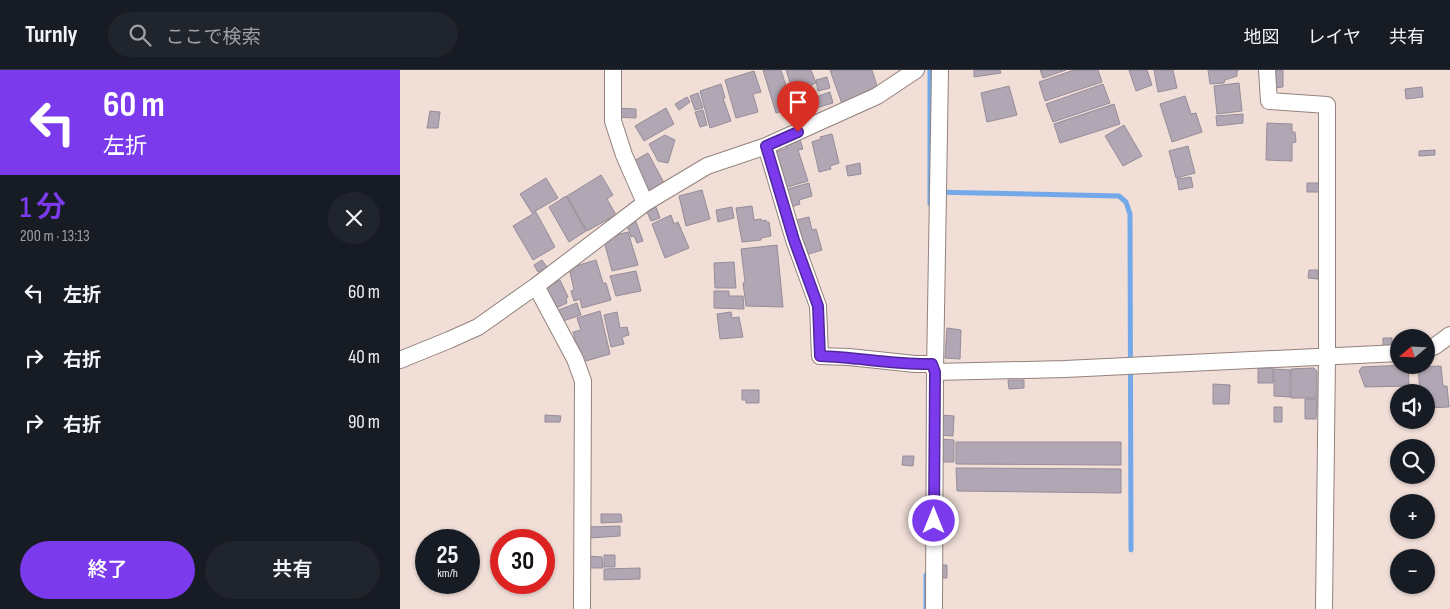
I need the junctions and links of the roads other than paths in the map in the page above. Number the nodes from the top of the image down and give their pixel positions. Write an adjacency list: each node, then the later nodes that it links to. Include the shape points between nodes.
1 (614, 70): 6 (street, via 613,121)
2 (916, 70): 5 (street, via 877,96)
3 (940, 70): 13 (street, via 938,192)
4 (1267, 70): 11 (street, via 1269,101 1326,105)
5 (766, 146): 6 (street, via 707,166); 13 (street, via 818,306 820,356)
6 (645, 203): 7 (street)
7 (536, 286): 12 (street, via 478,327); 14 (street, via 583,381)
8 (1450, 335): 9 (street)
9 (1435, 346)
10 (1390, 353): 11 (street)
11 (1328, 356): 13 (street, via 1065,369); 16 (street)
12 (400, 360)
13 (928, 367): 15 (street)
14 (582, 609)
15 (934, 609)
16 (1324, 609)

